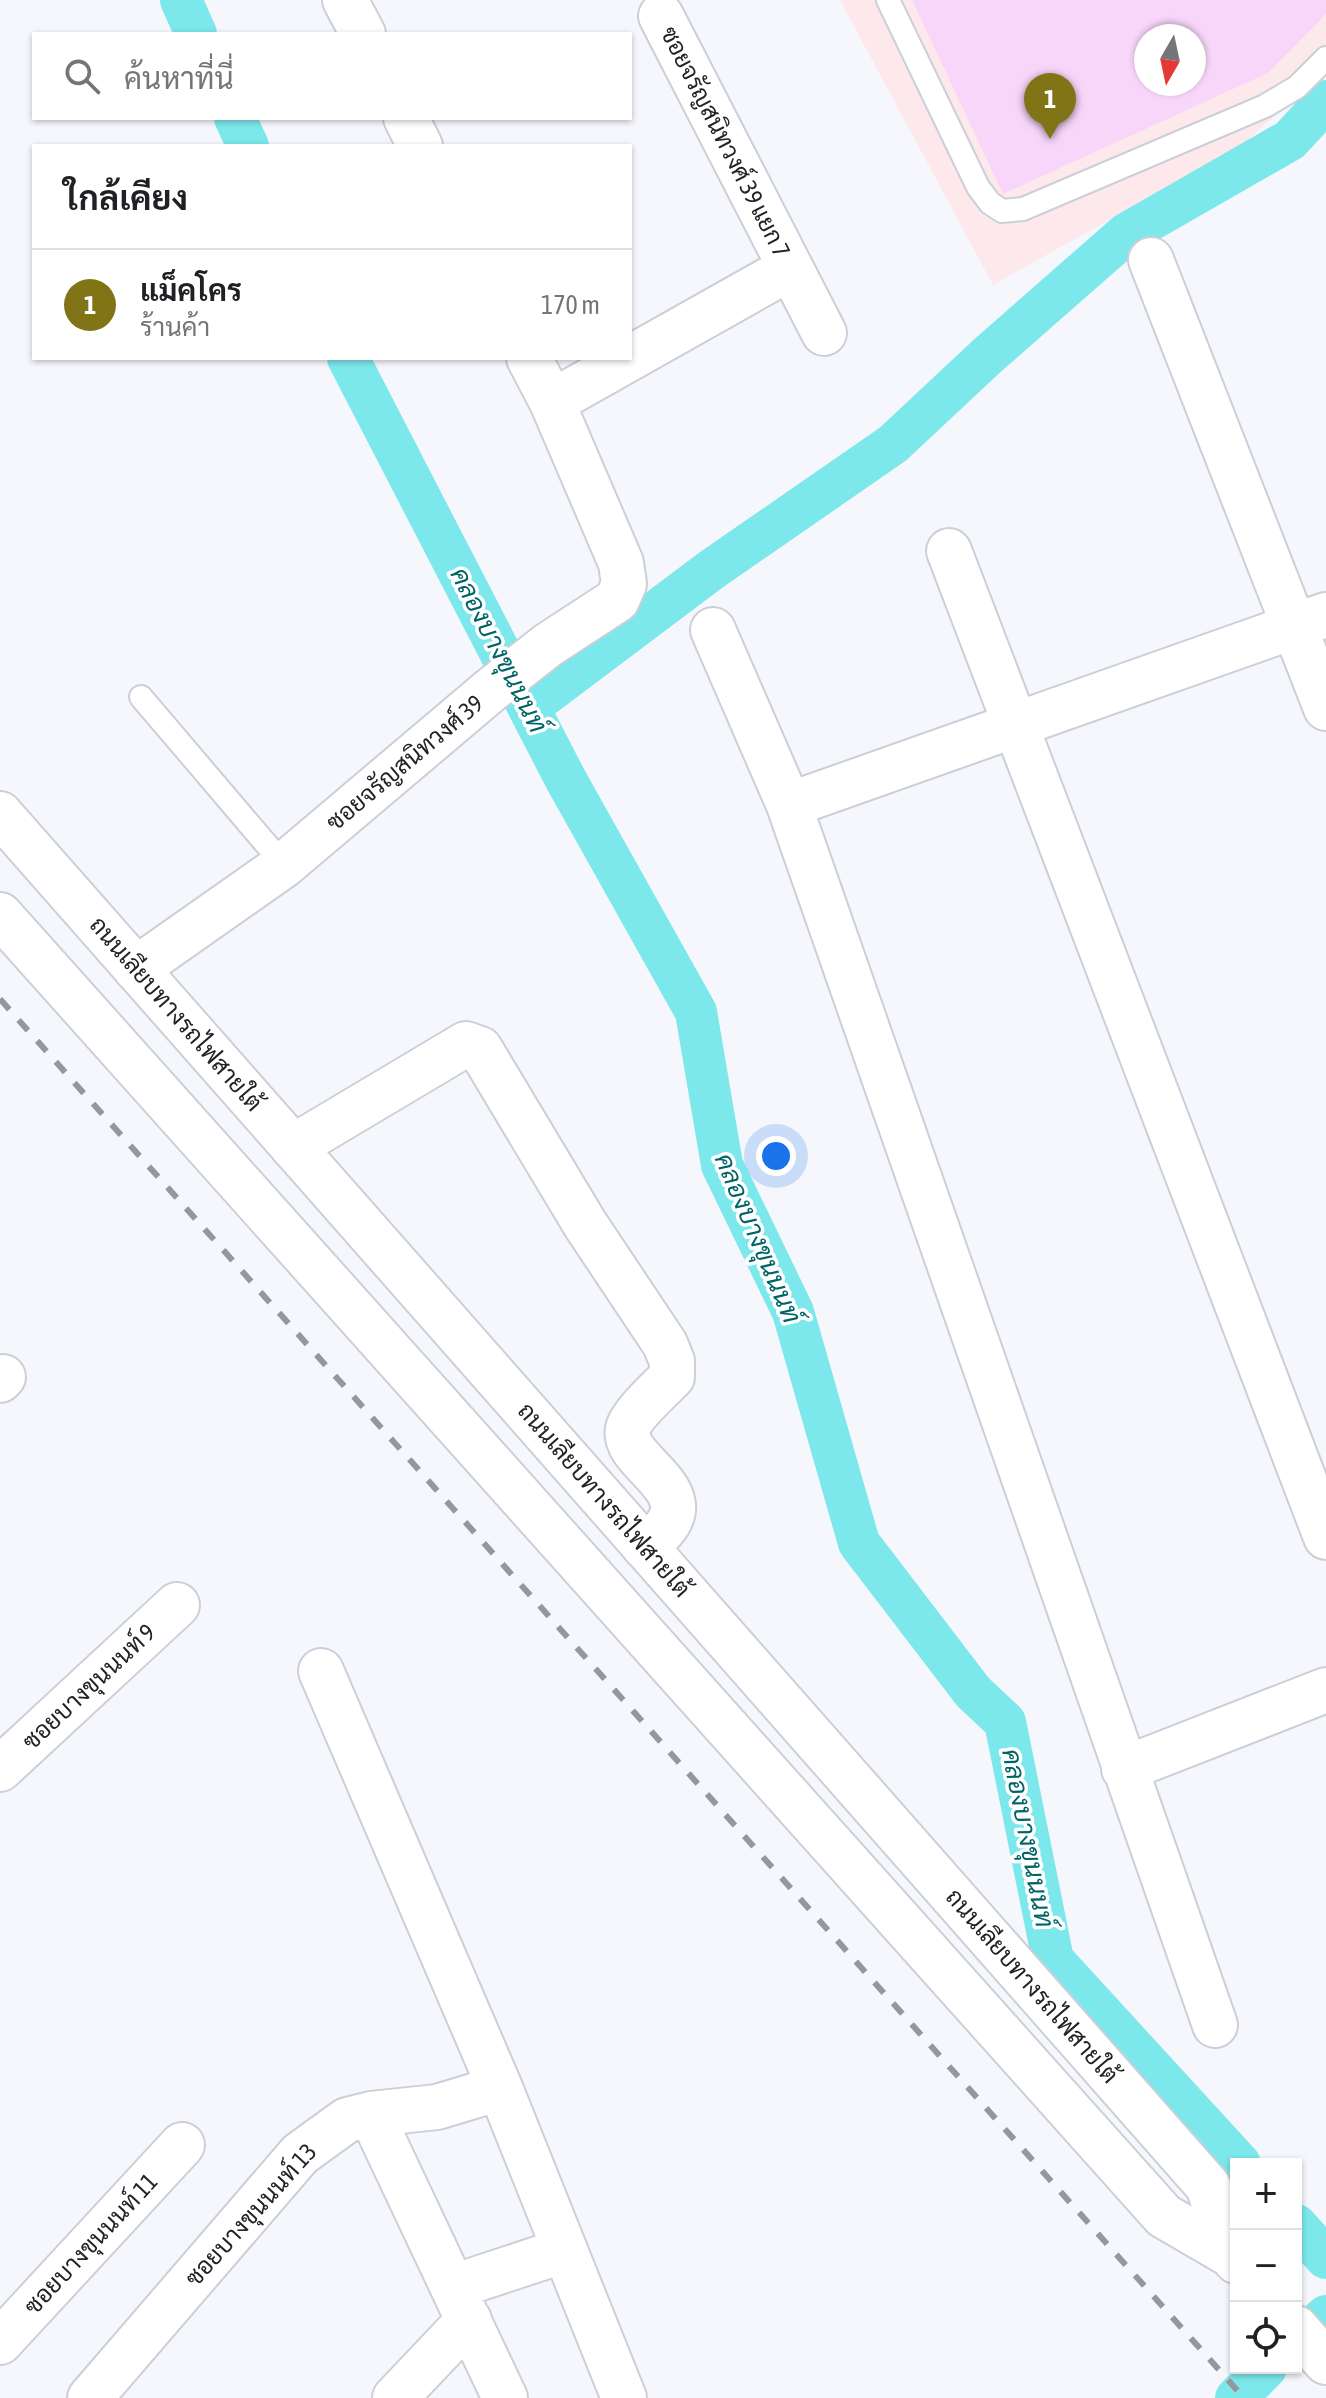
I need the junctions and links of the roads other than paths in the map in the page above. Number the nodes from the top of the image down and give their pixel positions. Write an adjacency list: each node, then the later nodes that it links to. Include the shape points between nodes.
1 (888, 0): 3 (lane, via 978,187 1002,211 1023,209 1265,106 1297,87)
2 (661, 16): 7 (street, ซอยจรัญสนิทวงศ์ 39 แยก 7)
3 (1326, 58)
4 (407, 120): 5 (street)
5 (419, 144)
6 (1151, 260): 14 (street)
7 (790, 268): 8 (street, ซอยจรัญสนิทวงศ์ 39 แยก 7); 9 (street, ซอยจรัญสนิทวงศ์ 39 แยก 7)
8 (824, 333)
9 (632, 357)
10 (530, 360): 12 (street, ซอยจรัญสนิทวงศ์ 39)
11 (627, 360): 12 (street, ซอยจรัญสนิทวงศ์ 39 แยก 7)
12 (552, 402): 21 (street, ซอยจรัญสนิทวงศ์ 39, via 621,563 624,584 617,600 492,689)
13 (949, 551): 18 (street)
14 (1310, 621): 17 (street); 18 (street)
15 (713, 630): 19 (street)
16 (141, 697): 21 (lane)
17 (1326, 708)
18 (1015, 723): 19 (street); 25 (street)
19 (789, 805): 31 (street)
20 (0, 814): 23 (street, ถนนเลียบทางรถไฟสายใต้)
21 (284, 865): 23 (street, ซอยจรัญสนิทวงศ์ 39)
22 (0, 915): 38 (street, via 1164,2216)
23 (136, 969): 24 (street, ถนนเลียบทางรถไฟสายใต้)
24 (293, 1147): 26 (street, ถนนเลียบทางรถไฟสายใต้); 26 (street, via 466,1044 480,1049 672,1361 672,1377 628,1425 633,1448 673,1503 662,1533)
25 (1326, 1537)
26 (644, 1546): 36 (street, ถนนเลียบทางรถไฟสายใต้, via 1208,2186)
27 (177, 1605): 30 (street, ซอยบางขุนนนท์ 9)
28 (321, 1671): 33 (street)
29 (1326, 1690): 31 (street)
30 (0, 1769)
31 (1124, 1769): 32 (street)
32 (1215, 2025)
33 (500, 2088): 34 (street, ซอยบางขุนนนท์ 13, via 437,2107); 37 (street)
34 (371, 2114): 39 (street); 43 (street, ซอยบางขุนนนท์ 13, via 347,2120 300,2154)
35 (182, 2145): 41 (street, ซอยบางขุนนนท์ 11)
36 (1230, 2249)
37 (565, 2250): 39 (street); 46 (street)
38 (1230, 2256)
39 (461, 2304): 44 (street); 45 (street)
40 (1302, 2335): 42 (street)
41 (0, 2342)
42 (1326, 2362)
43 (99, 2395)
44 (395, 2398)
45 (505, 2398)
46 (624, 2398)

